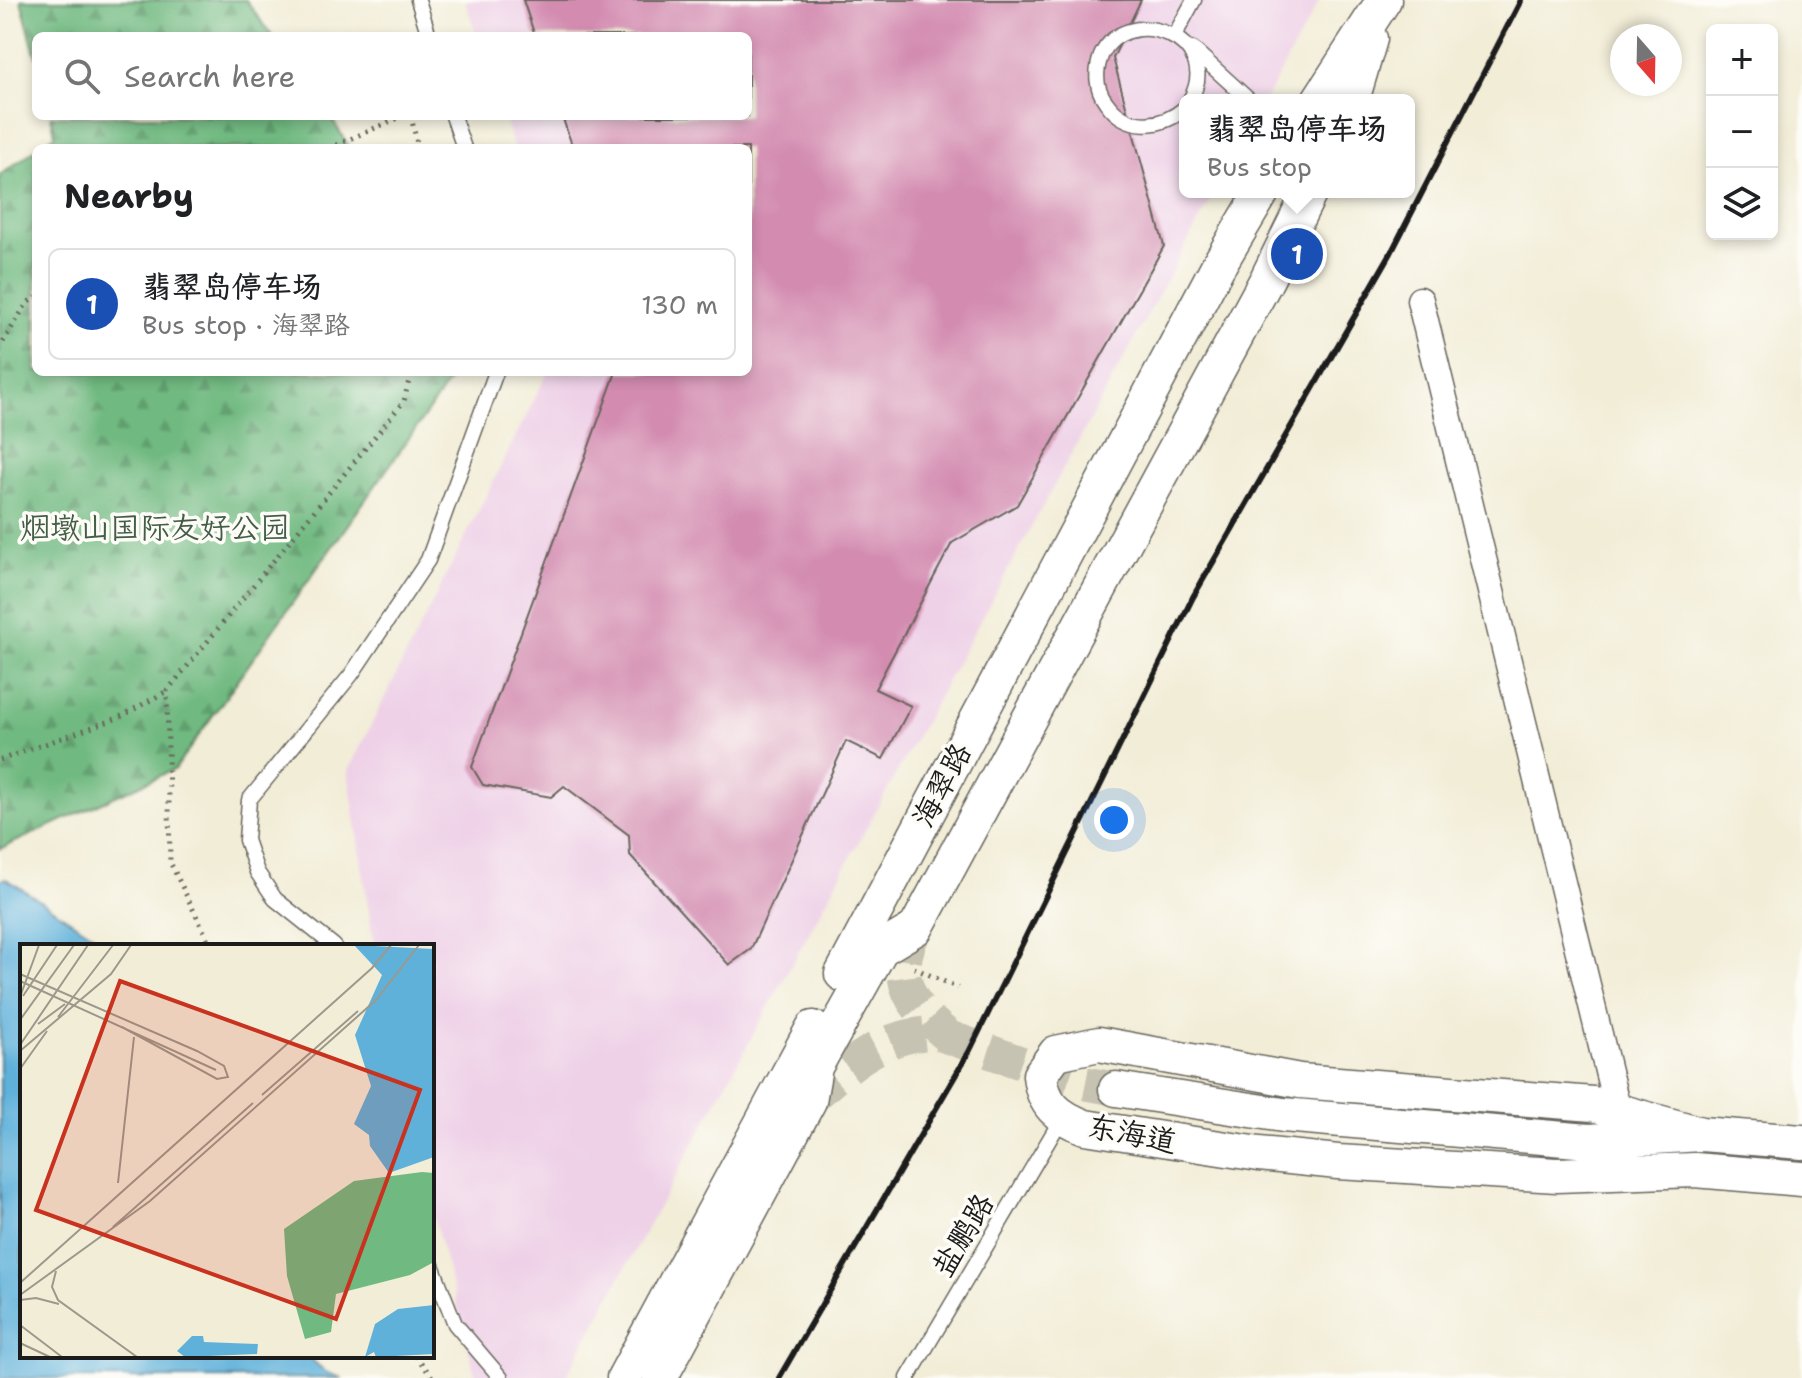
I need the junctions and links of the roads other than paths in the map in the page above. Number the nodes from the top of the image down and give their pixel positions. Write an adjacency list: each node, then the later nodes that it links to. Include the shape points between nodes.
1 (418, 0): 4 (lane)
2 (1194, 0): 5 (lane)
3 (1379, 8): 9 (street); 10 (street)
4 (428, 32)
5 (1176, 33): 6 (lane); 11 (lane, via 1145,24 1115,36 1098,64 1097,80 1111,110 1133,122 1158,124)
6 (1188, 44): 7 (lane, via 1198,75); 8 (lane)
7 (1192, 94)
8 (1242, 94)
9 (1323, 94)
10 (1354, 94)
11 (1179, 112)
12 (454, 120): 13 (lane)
13 (463, 144)
14 (1258, 198): 29 (street, 海翠路)
15 (1307, 198): 30 (street, 海翠路, via 916,928 881,949 815,1067 809,1101)
16 (1420, 300): 20 (street)
17 (495, 376): 18 (lane, via 428,560 351,675 249,800 246,840 257,872 275,899)
18 (331, 944)
19 (1116, 1089): 23 (street, 东海道, via 1283,1115)
20 (1617, 1108): 21 (street, 东海道, via 1300,1081 1099,1044 1056,1053 1040,1075 1049,1106); 22 (street, 东海道)
21 (1062, 1118): 25 (street, 东海道, via 1085,1127 1180,1143 1338,1162 1557,1175); 31 (lane, 盐鹏路)
22 (1701, 1134): 23 (street, 东海道); 24 (street, 东海道)
23 (1589, 1141): 25 (street, 东海道)
24 (1802, 1142)
25 (1695, 1170): 26 (street, 东海道)
26 (1802, 1179)
27 (434, 1270): 28 (lane, via 455,1324)
28 (501, 1378)
29 (624, 1378)
30 (660, 1378)
31 (908, 1378)

